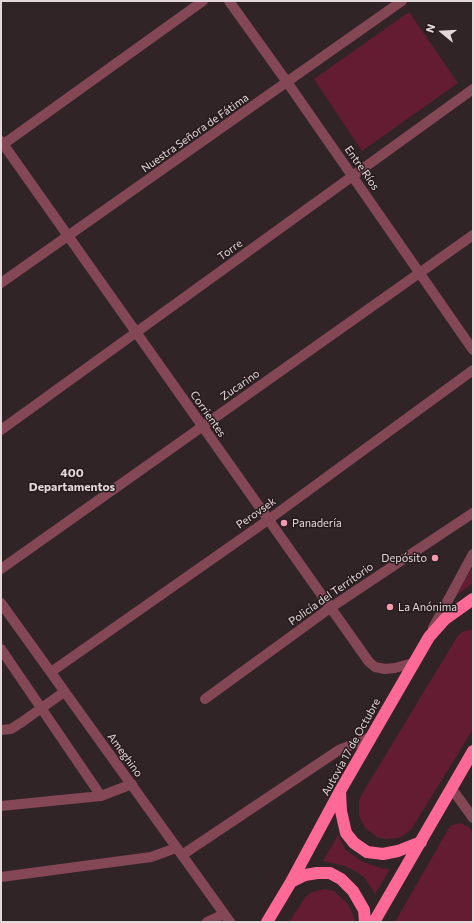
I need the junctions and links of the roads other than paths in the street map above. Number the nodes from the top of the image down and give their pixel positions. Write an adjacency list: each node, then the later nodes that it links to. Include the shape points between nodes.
1 (203, 1): 6 (street)
2 (229, 1): 4 (street, Entre Ríos)
3 (402, 1): 4 (street, Nuestra Señora de Fátima)
4 (287, 82): 7 (street, Entre Ríos); 9 (street, Nuestra Señora de Fátima)
5 (473, 89): 7 (street, Torre)
6 (2, 144): 9 (street, Corrientes)
7 (353, 176): 10 (street, Entre Ríos); 12 (street, Torre)
8 (473, 235): 10 (street, Zucarino)
9 (69, 236): 11 (street, Nuestra Señora de Fátima); 12 (street, Corrientes)
10 (420, 272): 13 (street, Entre Ríos); 15 (street, Zucarino)
11 (1, 283)
12 (137, 332): 15 (street, Corrientes); 16 (street, Torre)
13 (473, 350)
14 (473, 370): 18 (street, Perovsek)
15 (203, 426): 18 (street, Corrientes); 20 (street, Zucarino)
16 (1, 430)
17 (473, 513): 23 (street, Policía del Territorio)
18 (268, 520): 23 (street, Corrientes); 29 (street, Perovsek)
19 (473, 554): 26 (street)
20 (1, 569)
21 (473, 599): 25 (highway, Autovía 17 de Octubre)
22 (1, 603): 29 (street, Ameghino)
23 (330, 608): 28 (street, Corrientes, via 375,667 395,668); 31 (street, Policía del Territorio)
24 (473, 610): 25 (highway, via 464,610)
25 (445, 619): 26 (highway, Autovía 17 de Octubre)
26 (429, 637): 28 (highway, Autovía 17 de Octubre)
27 (1, 649): 32 (street)
28 (414, 663): 34 (highway, Autovía 17 de Octubre)
29 (50, 672): 30 (street, Ameghino)
30 (64, 692): 32 (street); 36 (street, Ameghino)
31 (205, 699)
32 (42, 708): 33 (street, via 11,729); 39 (street)
33 (1, 730)
34 (371, 737): 38 (highway, Autovía 17 de Octubre); 43 (street, via 339,750)
35 (473, 751): 37 (highway)
36 (132, 784): 39 (street); 43 (street, Ameghino)
37 (452, 789): 41 (street); 42 (highway)
38 (340, 791): 42 (highway, via 346,833 354,843 367,852 384,854); 45 (highway, Autovía 17 de Octubre)
39 (101, 796): 40 (street)
40 (1, 806)
41 (473, 818)
42 (421, 842): 50 (highway)
43 (179, 852): 44 (street); 46 (street, Ameghino)
44 (1, 877)
45 (291, 882): 48 (highway, Autovía 17 de Octubre); 49 (highway, via 305,875 317,873 330,873 341,878 361,904)
46 (227, 918): 47 (street)
47 (207, 922)
48 (268, 922)
49 (366, 922)
50 (374, 922)

